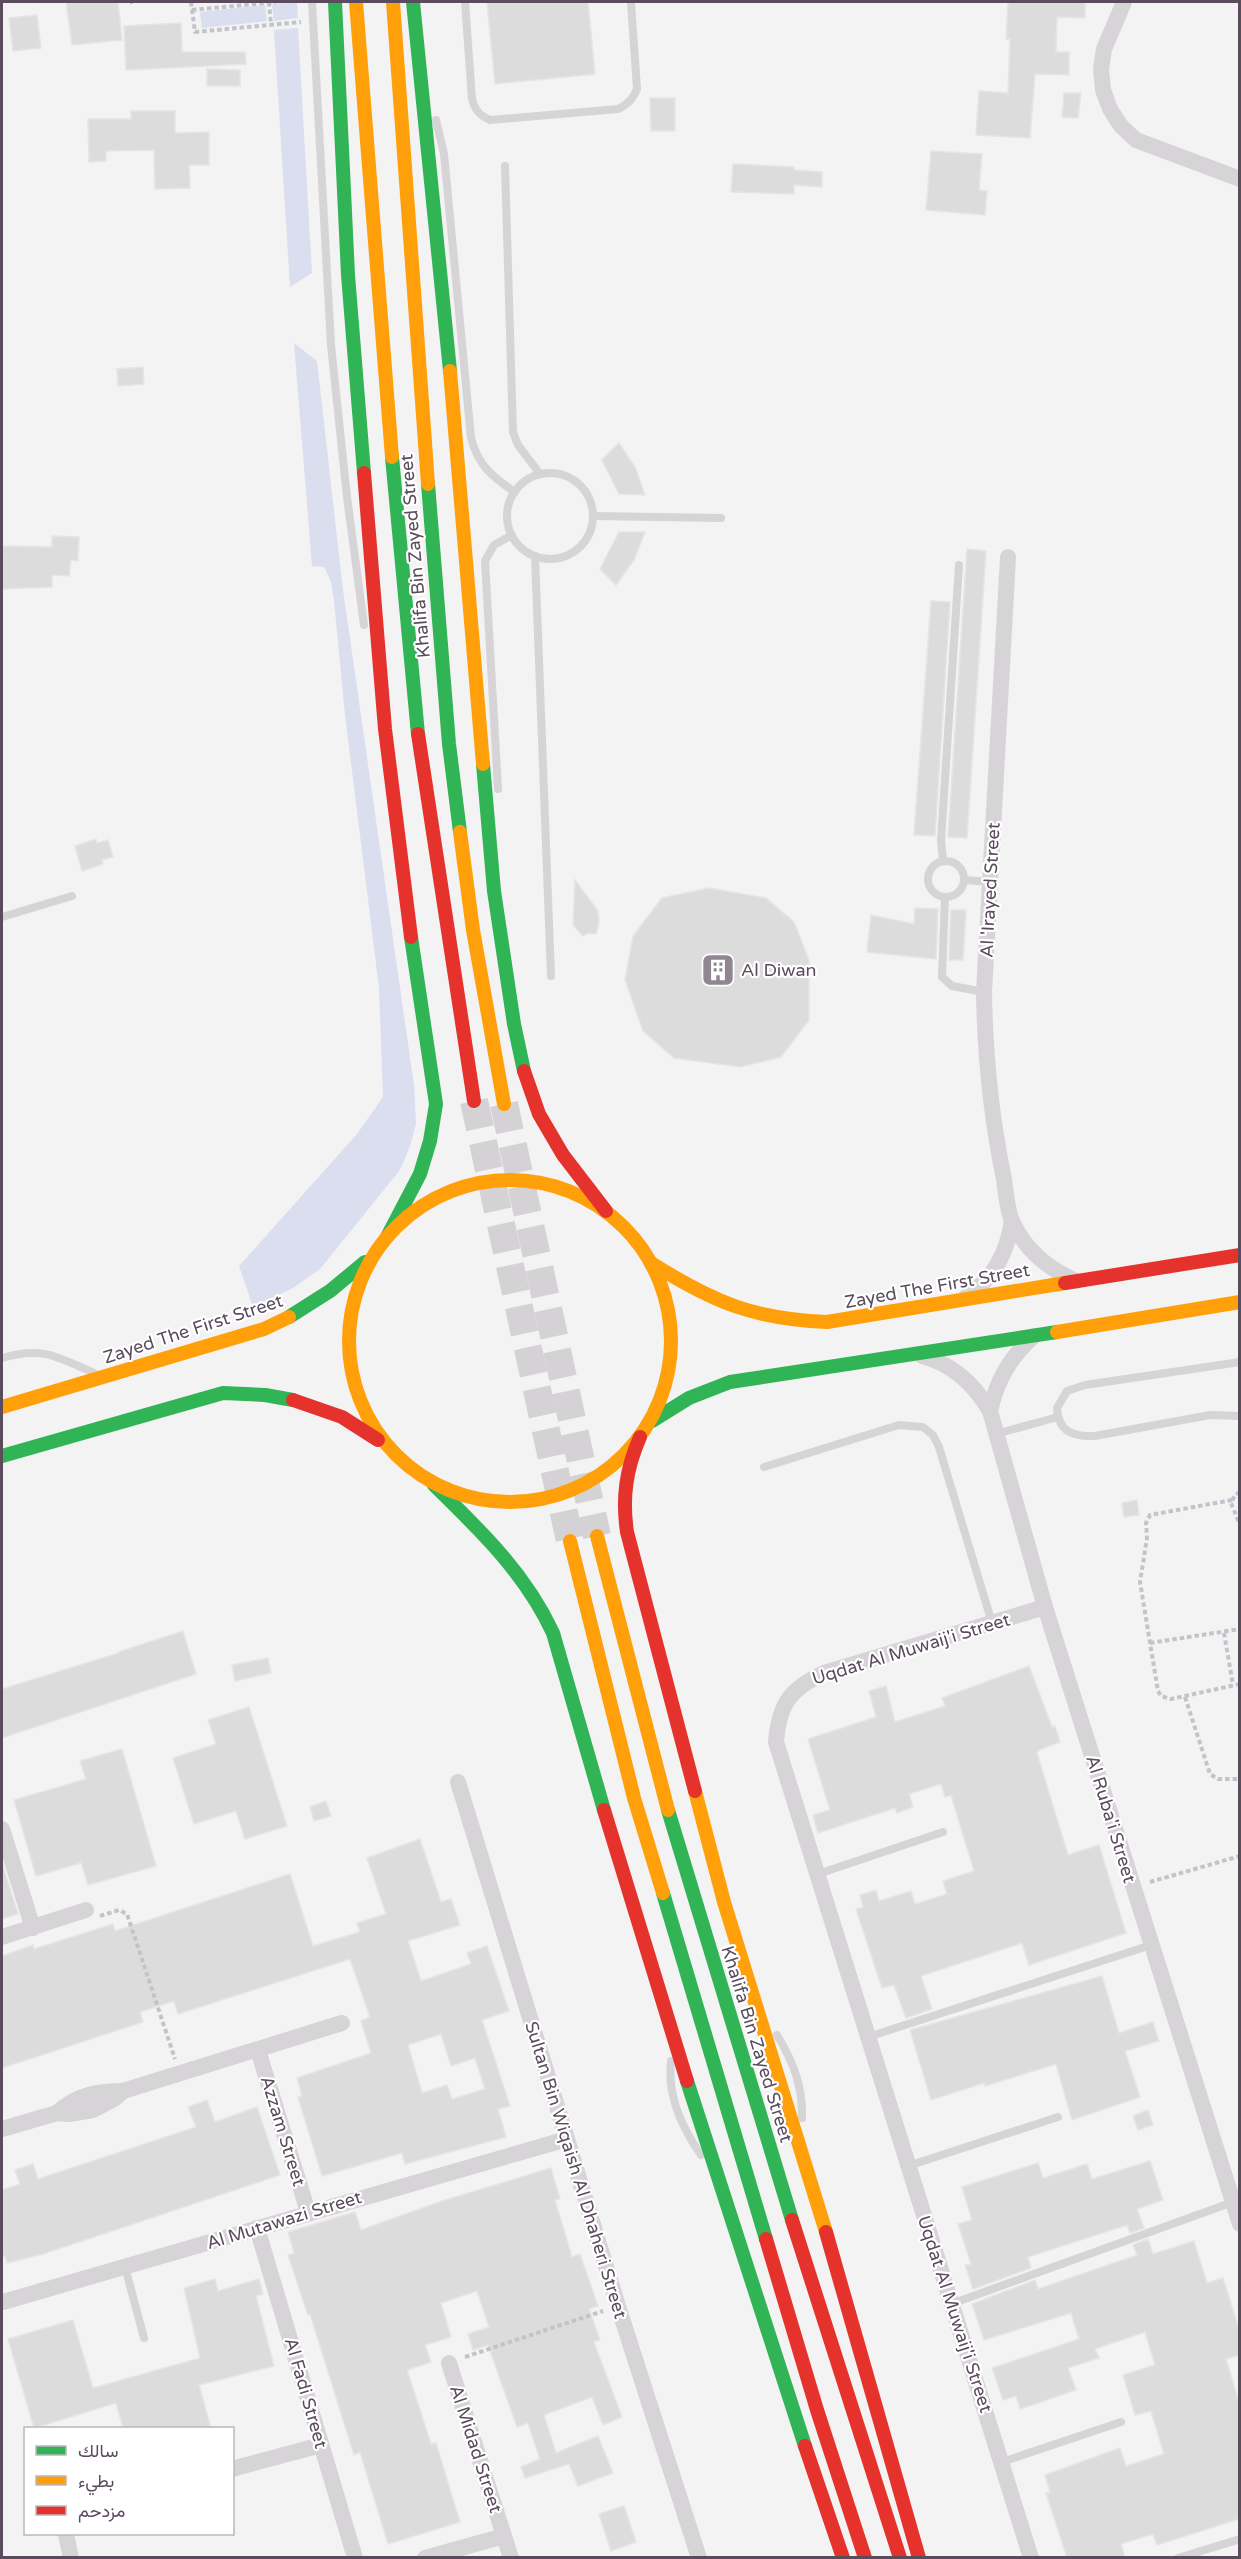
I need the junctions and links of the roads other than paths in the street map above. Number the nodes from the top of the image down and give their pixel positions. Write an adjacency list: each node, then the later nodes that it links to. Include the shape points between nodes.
1 (312, 2): 20 (lane, via 332,356)
2 (335, 2): 22 (main road, via 348,275)
3 (356, 2): 34 (main road, Khalifa Bin Zayed Street, via 419,747)
4 (393, 2): 35 (main road, Khalifa Bin Zayed Street, via 449,744 473,930)
5 (413, 2): 9 (main road)
6 (465, 2): 7 (lane, via 475,108 490,120 618,109 626,105 637,89)
7 (631, 2)
8 (1124, 2): 11 (street, via 1104,49 1101,69 1103,90 1121,126 1136,140)
9 (421, 81): 13 (lane, via 444,154 471,438 482,466); 28 (main road)
10 (505, 166): 12 (lane, via 513,432)
11 (1239, 178)
12 (540, 474): 13 (lane); 14 (lane, via 553,473 576,482 591,503)
13 (514, 492): 16 (lane, via 508,513)
14 (593, 516): 15 (lane); 17 (lane, via 588,536 574,552 555,559)
15 (721, 518)
16 (512, 535): 17 (lane, via 517,544); 23 (lane, via 494,545 485,561)
17 (535, 556): 32 (lane)
18 (1008, 557): 27 (street, Al 'Irayed Street)
19 (959, 565): 25 (lane, via 941,840)
20 (365, 631)
21 (370, 661): 22 (lane)
22 (385, 729): 38 (main road, via 436,1104 426,1161 411,1197)
23 (498, 796)
24 (498, 825): 28 (lane)
25 (943, 860): 26 (lane, via 961,867); 30 (lane, via 932,867 927,880 933,892)
26 (964, 880): 27 (lane); 30 (lane, via 958,893)
27 (991, 882): 33 (street, Al 'Irayed Street)
28 (494, 891): 36 (main road, via 520,1060 530,1092 550,1135)
29 (72, 896): 31 (lane)
30 (945, 897): 33 (lane, via 942,977 951,986)
31 (2, 916)
32 (551, 976)
33 (984, 992): 37 (street, Al 'Irayed Street, via 990,1105)
34 (474, 1101)
35 (504, 1104)
36 (606, 1211): 38 (main road, via 556,1186 501,1179 446,1192 414,1211); 41 (main road, via 636,1240)
37 (1012, 1221): 42 (street, Al 'Irayed Street, via 1038,1257); 43 (street, Al 'Irayed Street, via 1009,1240 992,1275)
38 (387, 1237): 39 (main road)
39 (376, 1251): 49 (main road, Zayed The First Street, via 328,1295 297,1315 264,1329); 57 (main road, via 352,1309 349,1351 364,1412)
40 (1239, 1255): 42 (main road, Zayed The First Street)
41 (651, 1263): 43 (main road, Zayed The First Street, via 717,1303 789,1322 869,1317); 54 (main road, via 666,1302 671,1343 663,1392)
42 (1076, 1281): 43 (main road, Zayed The First Street)
43 (962, 1300)
44 (1239, 1302): 45 (main road)
45 (1034, 1336): 46 (main road); 51 (street, via 1005,1369)
46 (917, 1355): 51 (street, Al Ruba'i Street, via 960,1374); 54 (main road, via 730,1382 673,1404)
47 (2, 1358): 49 (lane, via 48,1353)
48 (1239, 1362): 53 (lane, via 1075,1387 1060,1399)
49 (103, 1377): 50 (main road, Zayed The First Street)
50 (2, 1407)
51 (990, 1411): 55 (street, Al Ruba'i Street)
52 (1239, 1416): 53 (lane, via 1210,1415 1087,1437 1072,1435)
53 (1058, 1417): 55 (lane)
54 (649, 1423): 56 (main road)
55 (996, 1434): 63 (street, Al Ruba'i Street)
56 (640, 1437): 60 (main road, via 594,1480 536,1502 473,1499); 106 (main road, via 628,1462 624,1491 628,1539 721,1890)
57 (387, 1447): 58 (main road, via 328,1409 294,1398 223,1393); 60 (main road)
58 (2, 1456)
59 (764, 1467): 64 (lane, via 898,1425 922,1427 933,1435 939,1447)
60 (434, 1485): 75 (main road, via 516,1567 546,1614)
61 (597, 1536): 105 (main road, Khalifa Bin Zayed Street, via 662,1790)
62 (570, 1541): 104 (main road, via 641,1820)
63 (1045, 1607): 64 (street, Uqdat Al Muwaij'i Street); 72 (street, Al Ruba'i Street)
64 (992, 1623): 68 (street, Uqdat Al Muwaij'i Street, via 824,1673 804,1683 787,1699 778,1719 776,1742)
65 (458, 1782): 79 (street, Sultan Bin Wiqaish Al Dhaheri Street)
66 (2, 1829): 70 (street)
67 (943, 1832): 68 (lane)
68 (818, 1874): 74 (street, Uqdat Al Muwaij'i Street)
69 (81, 1912): 70 (street)
70 (33, 1928): 71 (street)
71 (2, 1937)
72 (1151, 1945): 74 (lane); 82 (street, Al Ruba'i Street)
73 (342, 2023): 76 (street)
74 (868, 2037): 80 (street, Uqdat Al Muwaij'i Street)
75 (675, 2040): 81 (main road); 81 (lane, via 670,2064 678,2114 693,2144)
76 (258, 2050): 78 (street, via 123,2091 93,2110 57,2112); 83 (street, Azzam Street)
77 (1058, 2118): 80 (lane)
78 (2, 2129)
79 (567, 2139): 83 (street, Al Mutawazi Street); 102 (street, Sultan Bin Wiqaish Al Dhaheri Street)
80 (908, 2166): 88 (street, Uqdat Al Muwaij'i Street)
81 (716, 2169): 103 (main road)
82 (1233, 2202): 84 (street, Al Ruba'i Street); 88 (lane)
83 (308, 2212): 85 (street, Al Mutawazi Street)
84 (1239, 2224)
85 (257, 2229): 86 (street, Al Mutawazi Street); 92 (street, Al Fadi Street)
86 (125, 2267): 87 (street, Al Mutawazi Street); 89 (lane)
87 (3, 2302)
88 (951, 2304): 93 (street, Uqdat Al Muwaij'i Street)
89 (144, 2338)
90 (449, 2363): 96 (street, Al Midad Street)
91 (1121, 2422): 93 (lane)
92 (321, 2445): 94 (street); 99 (street, Al Fadi Street)
93 (1002, 2462): 107 (street, Uqdat Al Muwaij'i Street)
94 (234, 2468)
95 (66, 2535): 98 (street)
96 (504, 2536): 100 (street, Al Midad Street); 101 (street, Al Midad Street)
97 (1239, 2539): 108 (lane)
98 (71, 2558)
99 (355, 2558)
100 (425, 2558)
101 (511, 2558)
102 (699, 2558)
103 (843, 2558)
104 (865, 2558)
105 (900, 2558)
106 (919, 2558)
107 (1031, 2558)
108 (1178, 2558)

